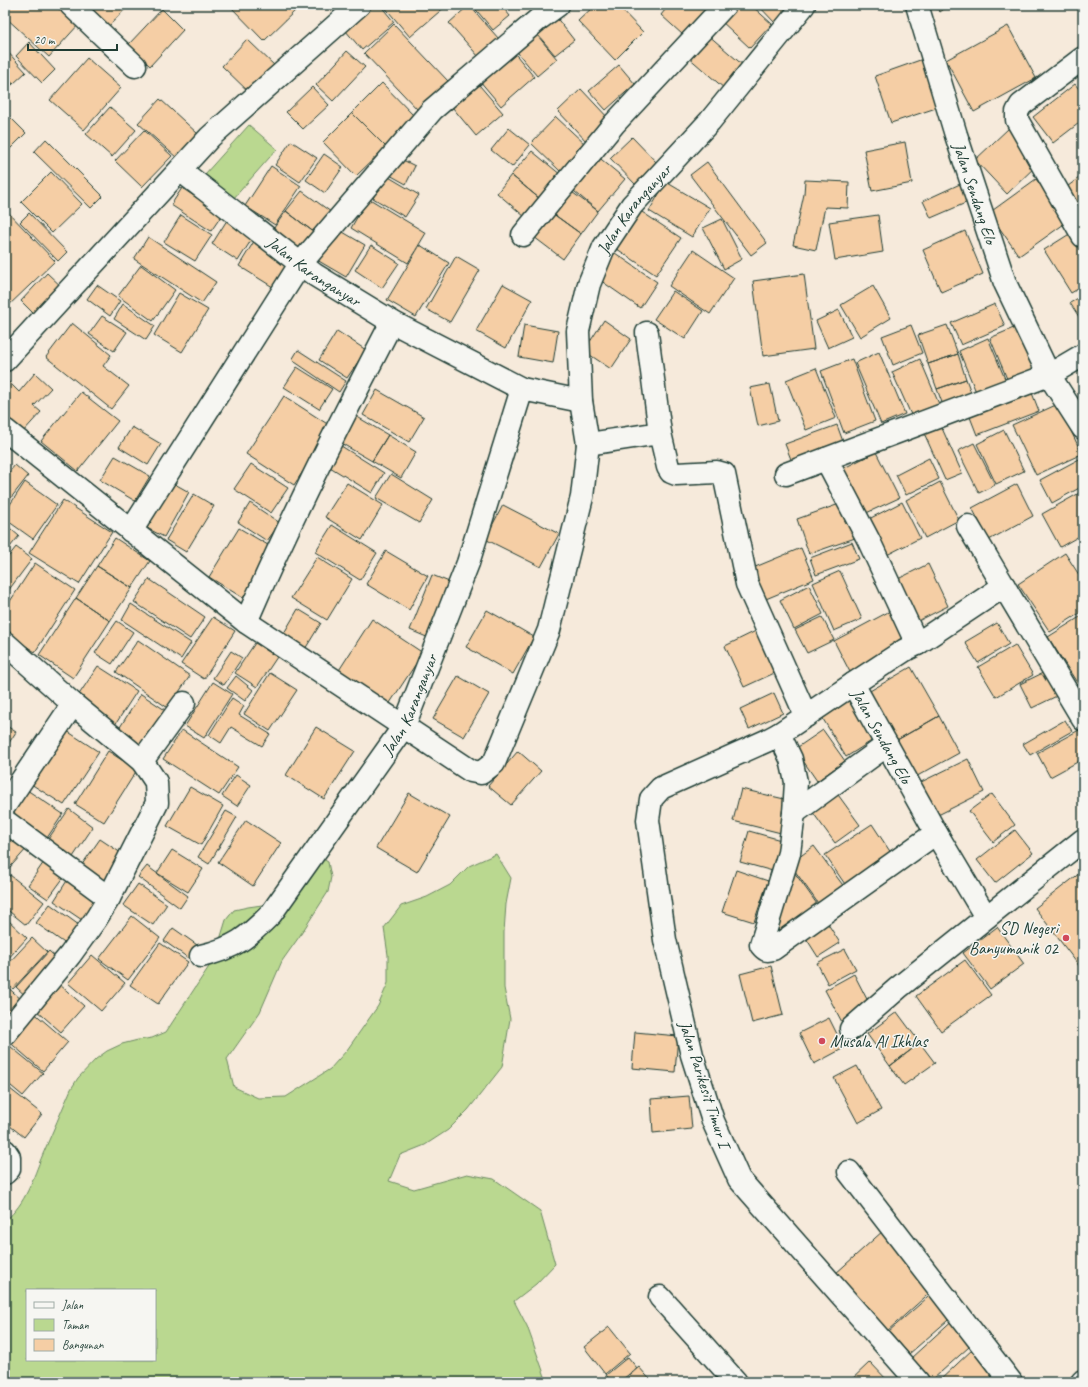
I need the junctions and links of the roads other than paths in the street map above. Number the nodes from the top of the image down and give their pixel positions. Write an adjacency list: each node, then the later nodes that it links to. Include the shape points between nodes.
1 (71, 5): 8 (street)
2 (359, 5): 9 (street, via 210,137)
3 (558, 5): 12 (street, via 432,110)
4 (725, 5): 10 (street, via 614,124)
5 (804, 5): 19 (street, Jalan Karanganyar, via 710,121 632,205 604,247 589,284 578,331)
6 (917, 5): 17 (street, Jalan Sendang Elo, via 956,135 1005,283)
7 (1083, 58): 11 (street, via 1021,106 1017,112 1017,120)
8 (135, 66)
9 (180, 170): 12 (street, Jalan Karanganyar); 16 (street)
10 (522, 235)
11 (1083, 236)
12 (301, 263): 13 (street, Jalan Karanganyar, via 315,275); 27 (street)
13 (392, 322): 18 (street, Jalan Karanganyar); 29 (street, via 338,426)
14 (647, 333): 22 (street)
15 (1083, 355): 17 (street)
16 (6, 356)
17 (1049, 375): 20 (street, Jalan Sendang Elo); 24 (street)
18 (522, 389): 19 (street, Jalan Karanganyar); 37 (street, Jalan Karanganyar, via 468,563)
19 (581, 401): 23 (street)
20 (1083, 428)
21 (5, 430): 27 (street)
22 (660, 433): 23 (street); 35 (street, via 671,472 724,474 747,584)
23 (588, 444): 37 (street, via 582,497 549,630 494,763 482,773 471,771)
24 (826, 459): 25 (street); 31 (street, via 868,539)
25 (786, 474)
26 (968, 526): 28 (street)
27 (131, 531): 29 (street)
28 (1004, 586): 31 (street, Jalan Sendang Elo); 36 (street)
29 (246, 622): 37 (street)
30 (5, 643): 34 (street)
31 (917, 644): 32 (street, Jalan Sendang Elo)
32 (853, 684): 35 (street, Jalan Parikesit Timur I); 39 (street, Jalan Sendang Elo)
33 (184, 703): 40 (street)
34 (73, 704): 40 (street); 41 (street)
35 (806, 716): 38 (street, Jalan Parikesit Timur I)
36 (1083, 719)
37 (404, 726): 48 (street, Jalan Karanganyar, via 271,914 246,938 220,952)
38 (779, 734): 42 (street, via 791,759 796,782); 56 (street, Jalan Parikesit Timur I, via 661,788 651,799 648,820 664,940 692,1054 713,1122 739,1180)
39 (887, 745): 42 (street); 44 (street, Jalan Sendang Elo)
40 (142, 761): 46 (street, via 156,782 157,803)
41 (5, 805)
42 (794, 813): 44 (street, via 789,853 761,945 767,951)
43 (5, 821): 46 (street)
44 (936, 833): 47 (street, Jalan Sendang Elo)
45 (1083, 840): 47 (street)
46 (109, 898): 50 (street, via 70,955)
47 (986, 917): 49 (street)
48 (201, 956)
49 (851, 1029)
50 (5, 1034)
51 (5, 1151): 53 (street, via 9,1157 9,1169)
52 (849, 1172): 57 (street)
53 (5, 1173)
54 (660, 1297): 55 (street)
55 (736, 1382)
56 (918, 1382)
57 (1011, 1382)

